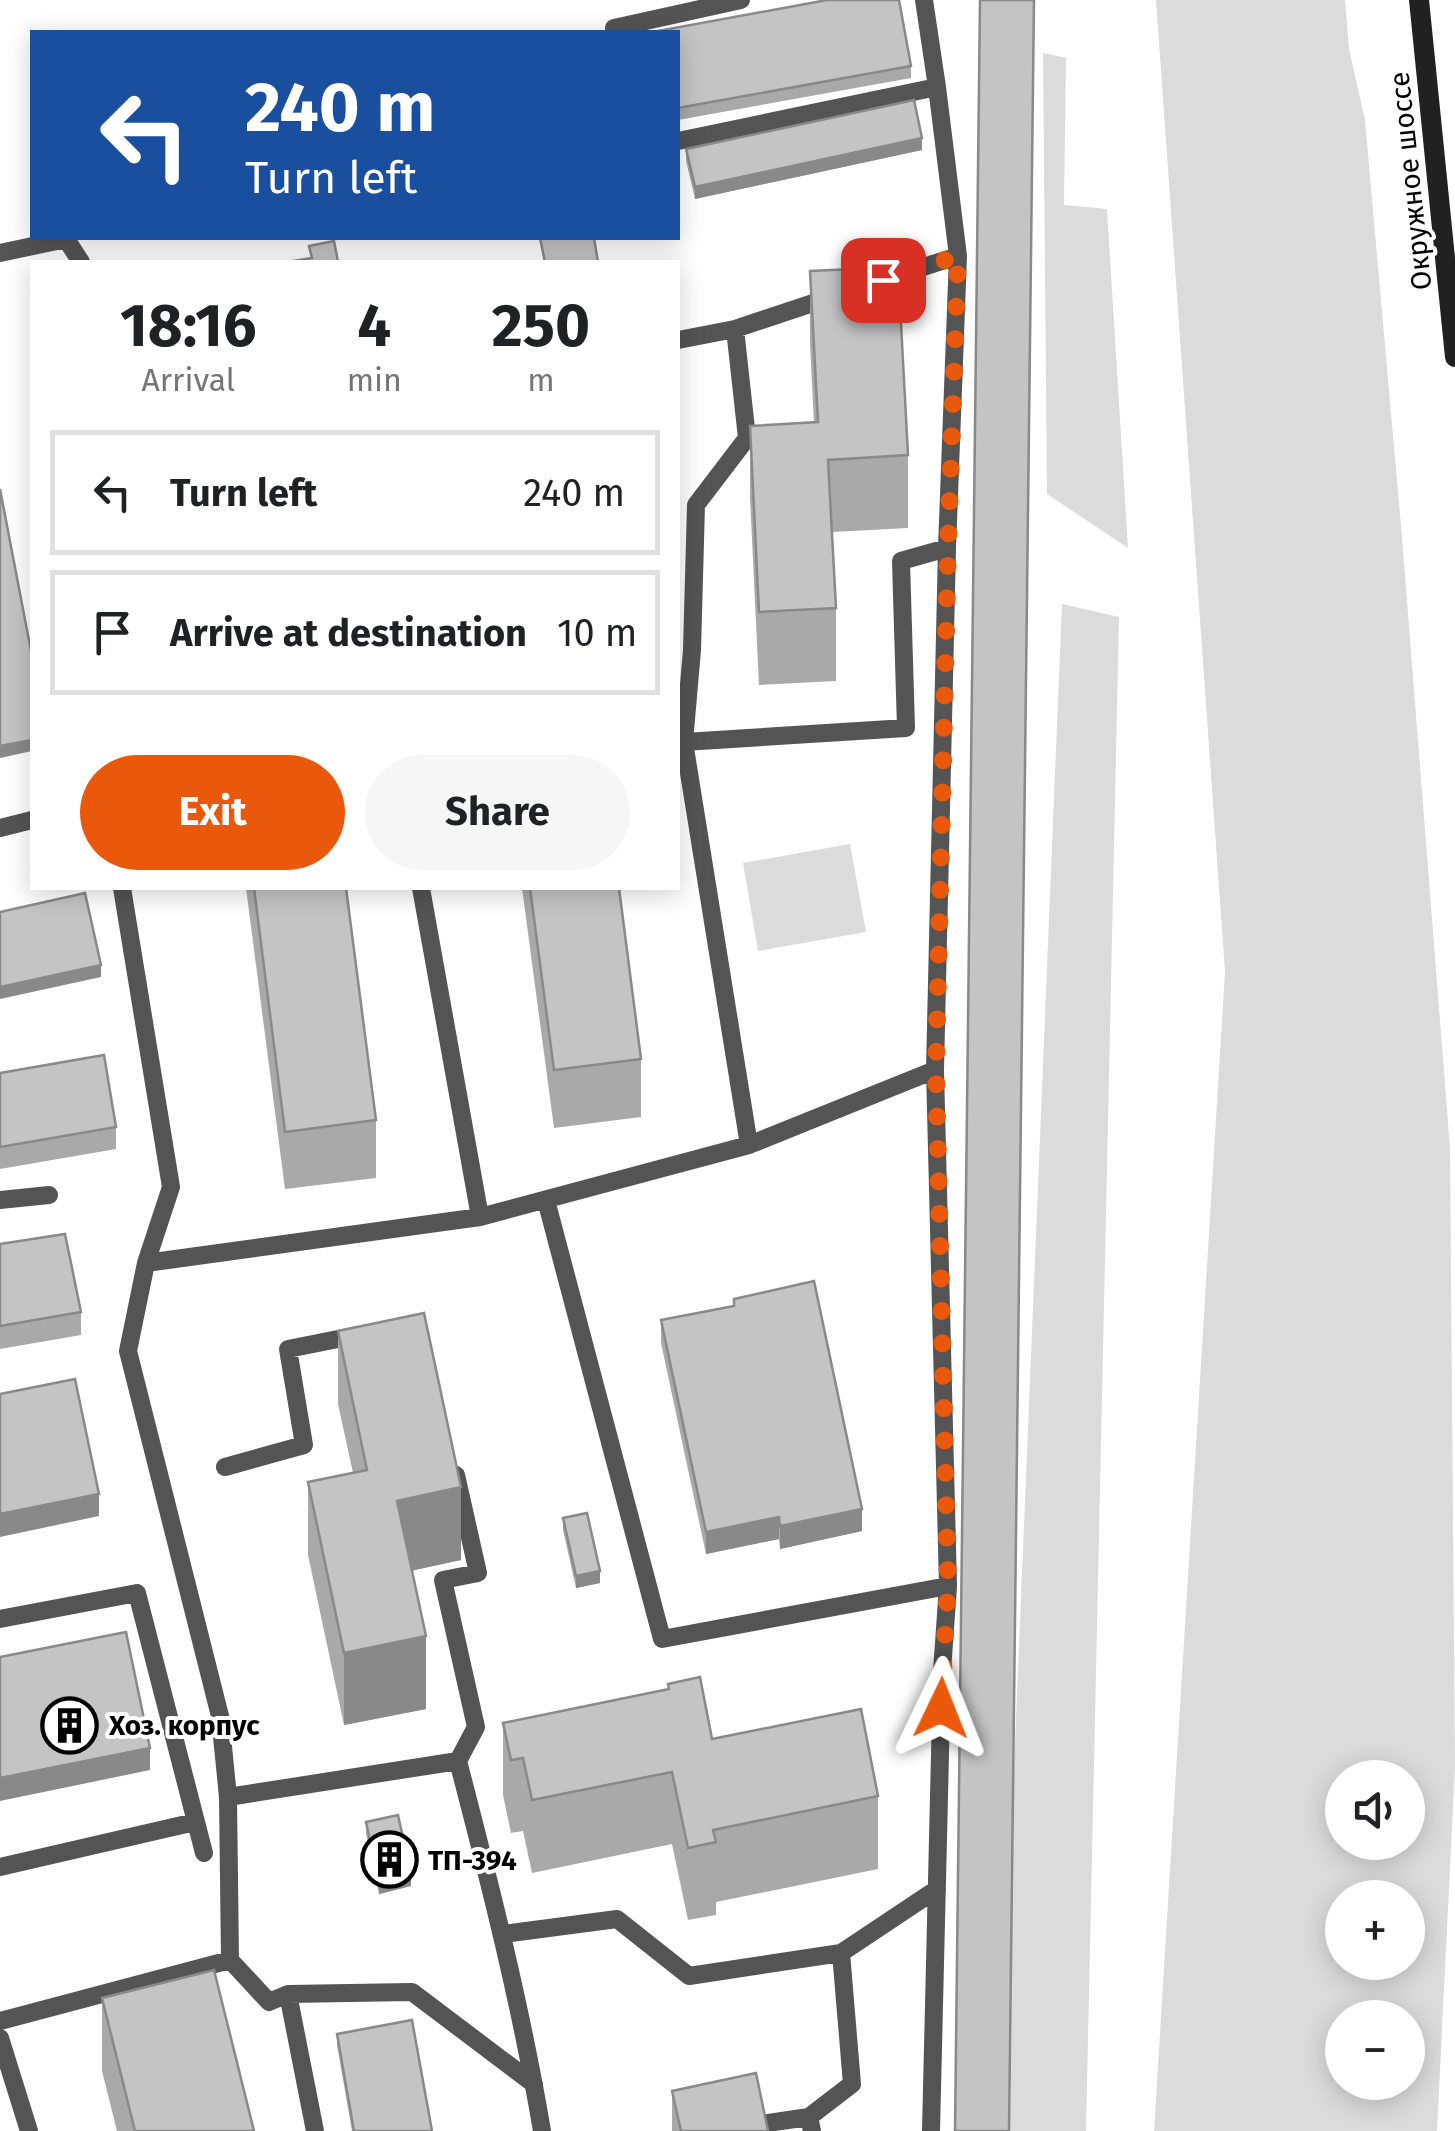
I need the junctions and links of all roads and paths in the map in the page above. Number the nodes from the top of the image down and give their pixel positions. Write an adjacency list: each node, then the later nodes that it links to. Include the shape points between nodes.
1 (741, 0): 4 (lane)
2 (924, 0): 5 (lane)
3 (1420, 0): 14 (main road, Окружное шоссе)
4 (614, 30)
5 (937, 87): 6 (lane); 9 (lane)
6 (680, 141)
7 (61, 240): 8 (lane)
8 (0, 252)
9 (958, 256): 10 (lane); 15 (lane)
10 (865, 286)
11 (846, 292): 12 (lane)
12 (734, 328): 13 (lane); 16 (lane, via 748,438 696,505)
13 (680, 340)
14 (1455, 357)
15 (948, 548): 16 (lane, via 901,561 906,728); 21 (lane)
16 (684, 742): 22 (lane)
17 (30, 820): 18 (lane)
18 (0, 828)
19 (122, 890): 27 (lane, via 171,1187)
20 (421, 890): 26 (lane)
21 (936, 1070): 22 (lane); 31 (lane)
22 (749, 1146): 25 (lane)
23 (50, 1196): 24 (lane)
24 (0, 1200)
25 (546, 1200): 26 (lane); 31 (lane, via 662,1639)
26 (480, 1217): 27 (lane)
27 (146, 1263): 34 (lane, via 128,1351 220,1716)
28 (384, 1330): 30 (lane, via 288,1349 304,1444)
29 (452, 1458): 33 (lane, via 478,1573 443,1580 476,1727)
30 (225, 1466)
31 (948, 1586): 38 (lane)
32 (0, 1619): 35 (lane, via 137,1592)
33 (458, 1761): 34 (lane); 39 (lane)
34 (228, 1796): 41 (lane)
35 (195, 1822): 36 (lane); 37 (lane)
36 (204, 1853)
37 (0, 1867)
38 (937, 1889): 40 (lane); 51 (lane)
39 (503, 1934): 40 (lane, via 617,1918 689,1976); 45 (lane)
40 (841, 1953): 46 (lane, via 852,2084)
41 (230, 1960): 42 (lane, via 269,2002); 43 (lane)
42 (288, 1994): 45 (lane, via 412,1992); 48 (lane)
43 (0, 2021)
44 (0, 2038): 47 (lane)
45 (534, 2084): 49 (lane)
46 (810, 2124): 50 (lane)
47 (28, 2131)
48 (315, 2131)
49 (542, 2131)
50 (712, 2131)
51 (931, 2131)

